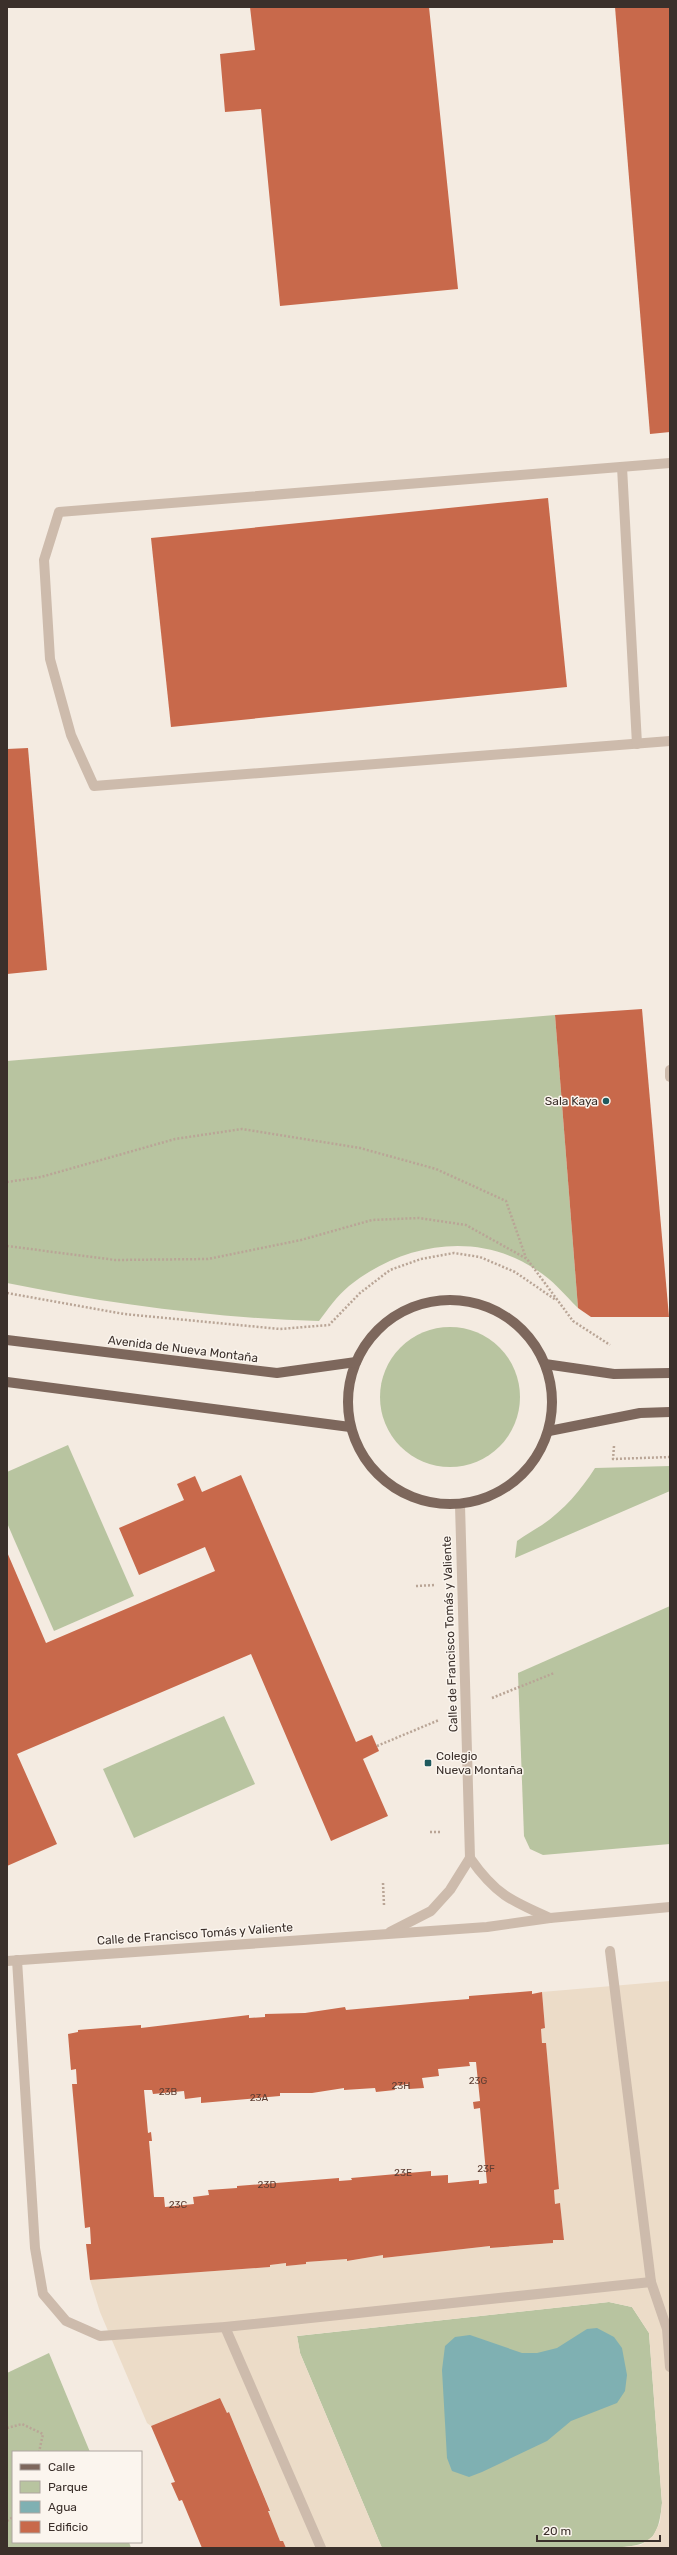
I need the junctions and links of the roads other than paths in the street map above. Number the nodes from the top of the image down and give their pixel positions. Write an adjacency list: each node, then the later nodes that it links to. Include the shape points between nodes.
1 (670, 463): 2 (street)
2 (622, 467): 4 (street); 4 (street, via 59,512 44,560 50,658 71,735 94,786)
3 (670, 741): 4 (street)
4 (637, 744)
5 (670, 1070): 6 (street)
6 (670, 1077)
7 (7, 1340): 8 (main road, Avenida de Nueva Montaña, via 277,1373)
8 (356, 1362): 9 (main road, via 374,1333 402,1312 434,1301 468,1302 501,1313 528,1335); 13 (main road, via 347,1394)
9 (546, 1364): 10 (main road, via 614,1374); 14 (main road, via 553,1398)
10 (670, 1372)
11 (7, 1382): 13 (main road)
12 (670, 1412): 14 (main road, via 640,1413)
13 (350, 1427): 15 (main road, via 365,1460 391,1486 423,1501)
14 (549, 1431): 15 (main road, via 530,1467 499,1492)
15 (460, 1504): 16 (street, Calle de Francisco Tomás y Valiente)
16 (470, 1858): 18 (street, Calle de Francisco Tomás y Valiente, via 486,1881 508,1900); 19 (street, Calle de Francisco Tomás y Valiente, via 450,1890 431,1911)
17 (670, 1907): 18 (street, Calle de Francisco Tomás y Valiente)
18 (550, 1918): 19 (street, Calle de Francisco Tomás y Valiente, via 487,1927)
19 (386, 1934): 21 (street, Calle de Francisco Tomás y Valiente)
20 (610, 1951): 22 (street)
21 (12, 1961): 23 (street, via 35,2248 43,2294 66,2321 100,2336)
22 (651, 2282): 23 (street); 24 (street, via 667,2329)
23 (225, 2327): 25 (street)
24 (670, 2367)
25 (321, 2548)

